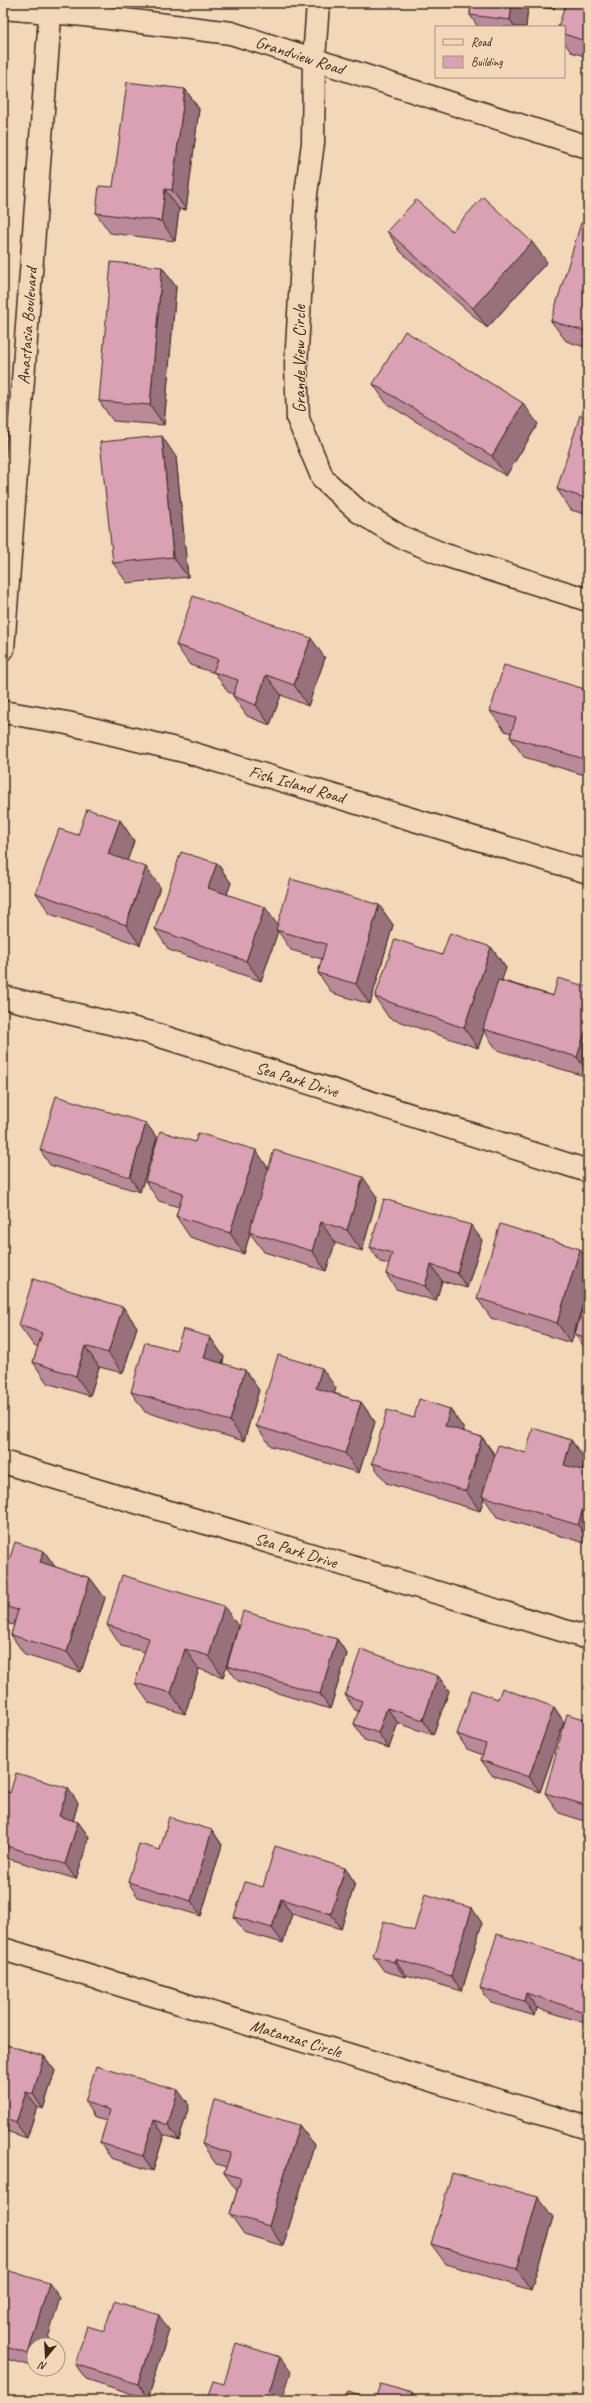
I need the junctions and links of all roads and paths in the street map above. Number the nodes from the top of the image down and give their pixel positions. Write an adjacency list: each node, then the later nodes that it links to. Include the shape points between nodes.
1 (318, 3): 4 (street, Grande View Circle)
2 (3, 8): 3 (street, Grandview Road)
3 (50, 8): 4 (street, Grandview Road, via 231,33); 7 (street, Anastasia Boulevard)
4 (314, 59): 5 (street, Grandview Road); 6 (street, Grande View Circle, via 312,143 306,194 296,365 298,419 323,479 358,511 401,537 445,555)
5 (588, 147)
6 (588, 600)
7 (3, 649)
8 (3, 712): 9 (street, Fish Island Road, via 67,722 184,750)
9 (588, 872)
10 (3, 997): 11 (street, Sea Park Drive, via 151,1033)
11 (588, 1171)
12 (3, 1462): 13 (street, Sea Park Drive)
13 (588, 1638)
14 (3, 1949): 15 (street, Matanzas Circle)
15 (588, 2128)

